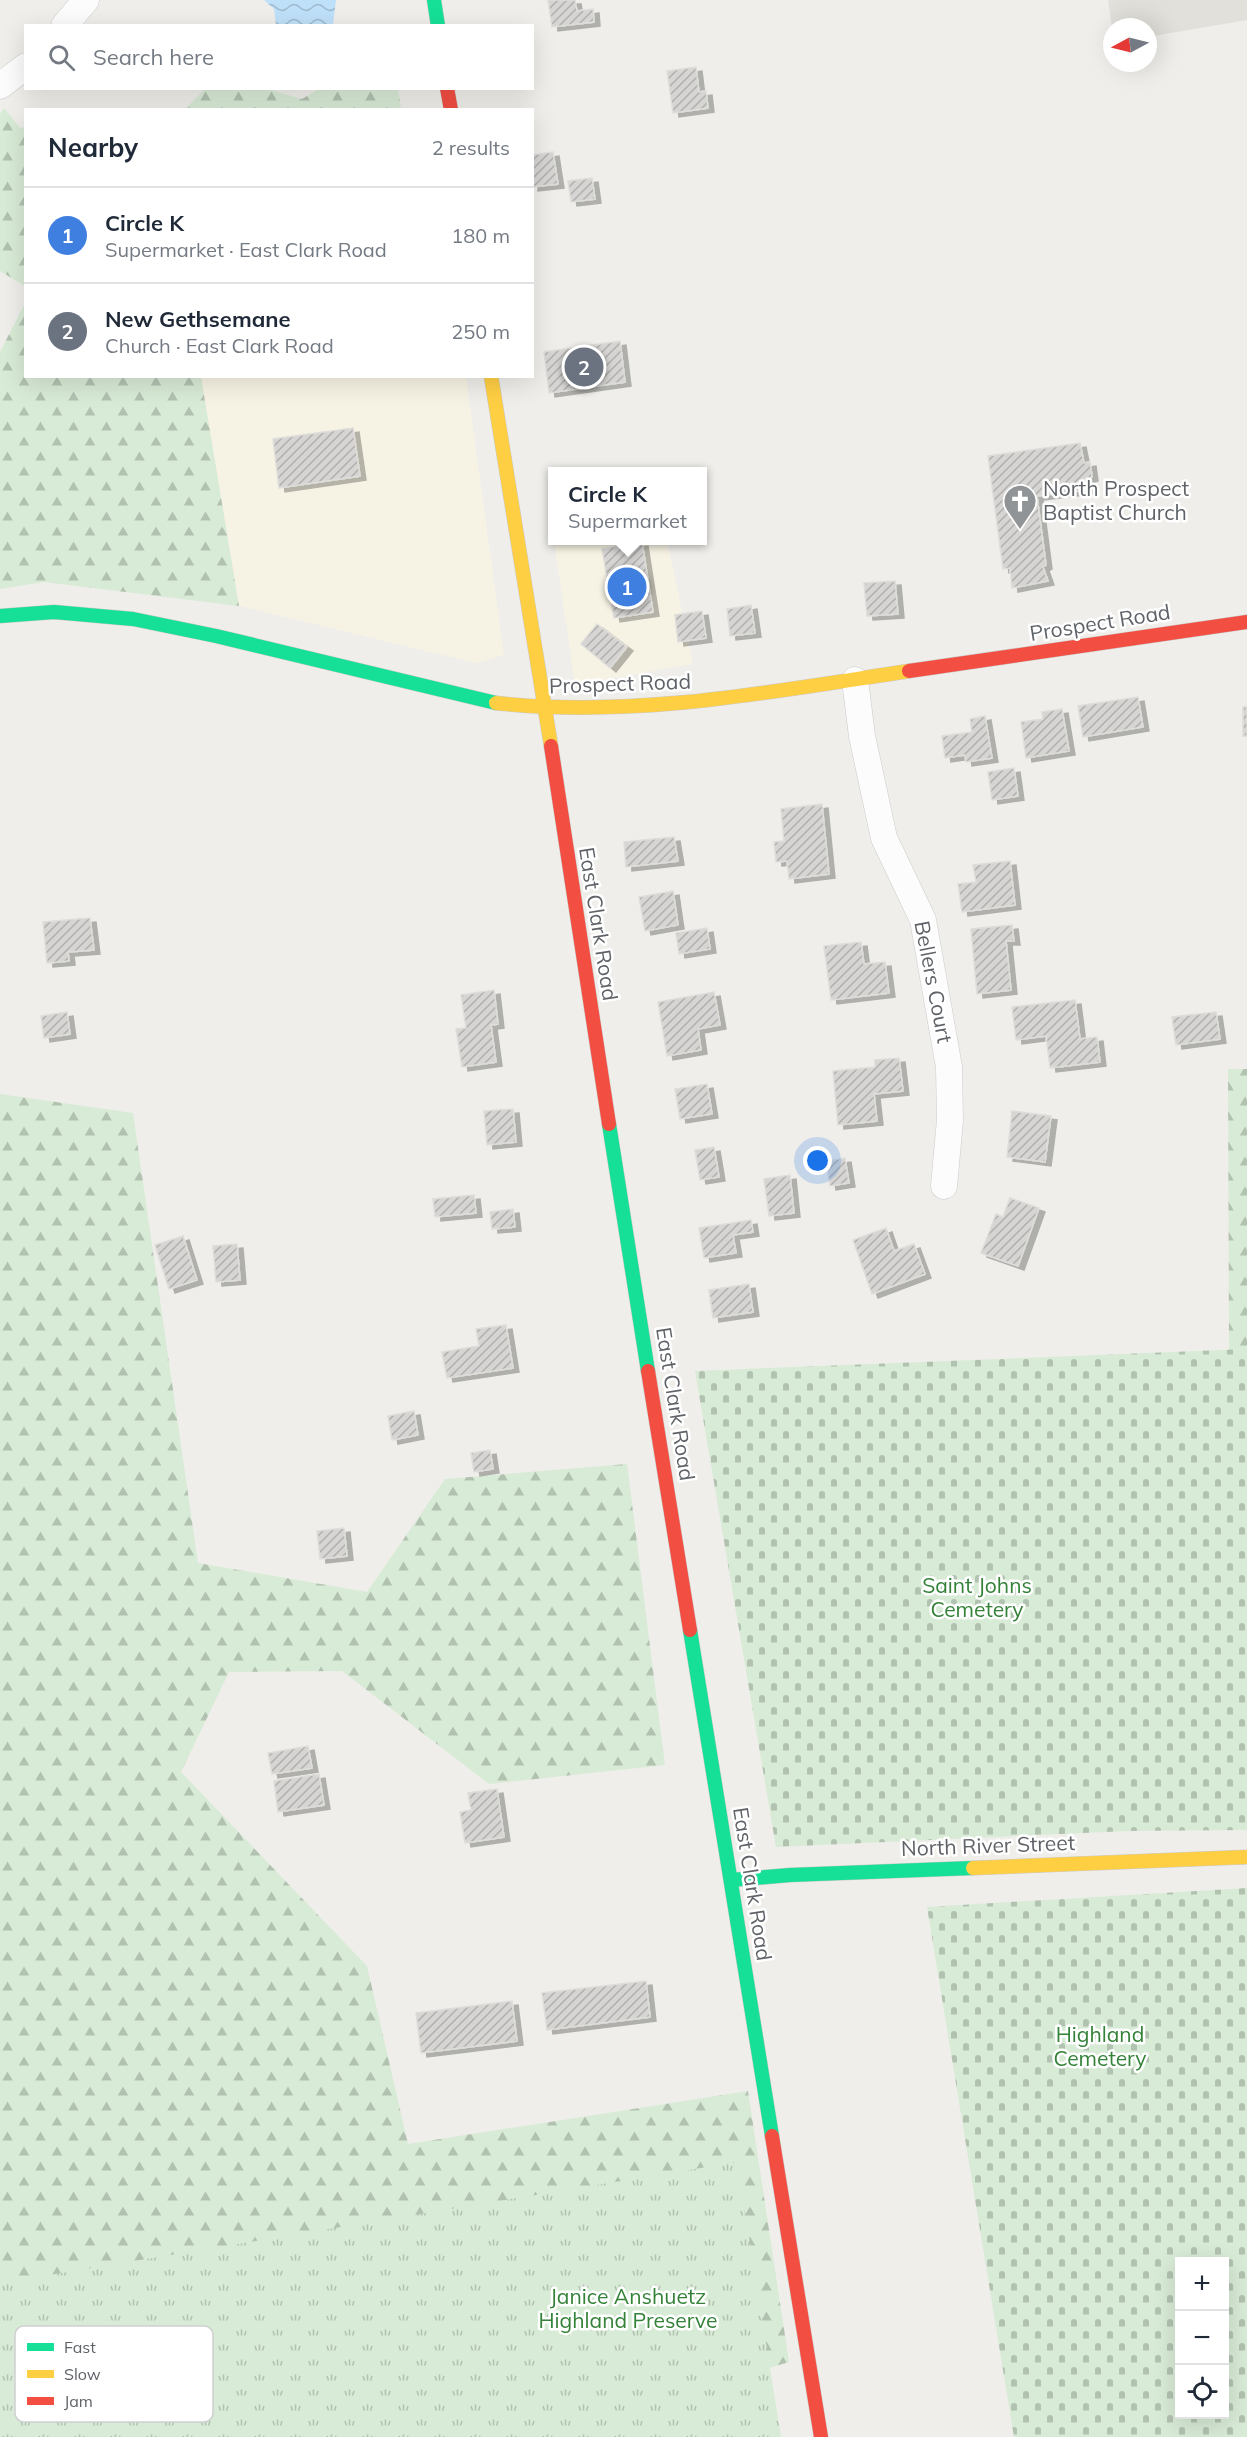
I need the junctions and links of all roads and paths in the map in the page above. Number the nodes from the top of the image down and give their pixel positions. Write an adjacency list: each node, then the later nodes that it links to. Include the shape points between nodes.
1 (86, 0): 3 (street)
2 (434, 0): 4 (main road)
3 (66, 24)
4 (438, 24)
5 (24, 68): 6 (street)
6 (0, 86)
7 (447, 90): 8 (main road)
8 (451, 108)
9 (490, 378): 13 (main road, East Clark Road)
10 (0, 616): 13 (main road, Prospect Road, via 54,612 133,619 487,702)
11 (1247, 622): 12 (main road, Prospect Road)
12 (855, 680): 13 (main road, Prospect Road, via 691,704); 14 (street, Bellers Court, via 862,736 884,838 923,920 949,1067 950,1120)
13 (543, 708): 16 (main road, East Clark Road)
14 (944, 1186)
15 (1247, 1857): 16 (main road, North River Street)
16 (731, 1880): 17 (main road, East Clark Road)
17 (821, 2437)

